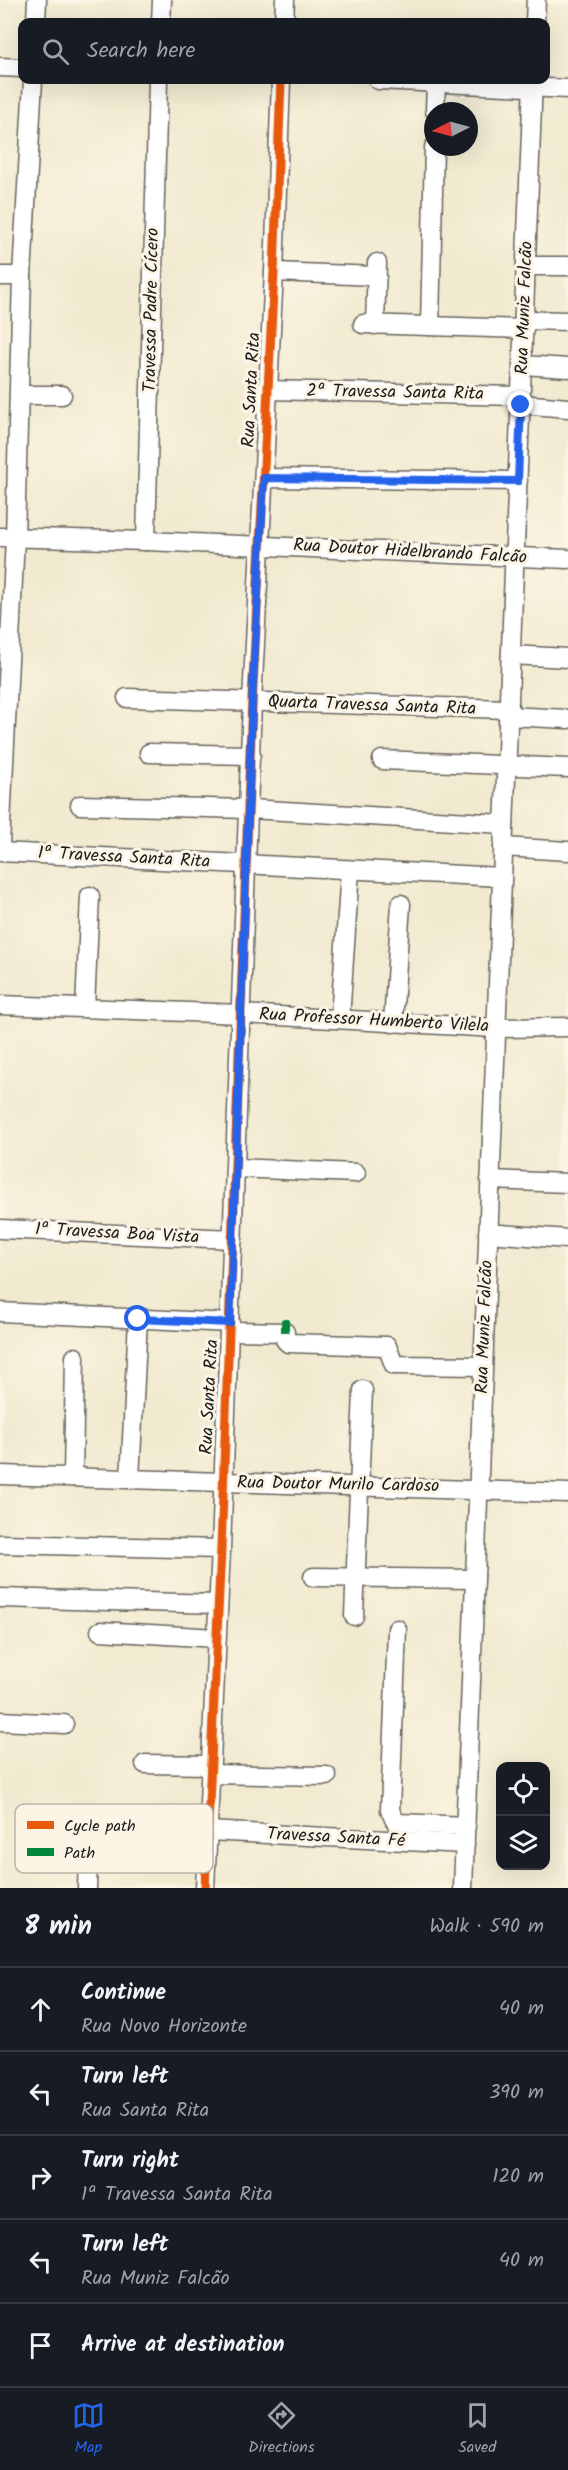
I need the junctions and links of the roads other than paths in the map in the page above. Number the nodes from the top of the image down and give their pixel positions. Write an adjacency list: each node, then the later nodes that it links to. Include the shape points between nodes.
1 (37, 0): 5 (street)
2 (162, 0): 6 (street)
3 (285, 0): 7 (street)
4 (536, 0): 8 (street)
5 (36, 18)
6 (161, 18)
7 (284, 18)
8 (536, 18)
9 (0, 67): 10 (street)
10 (18, 68)
11 (33, 84): 22 (street)
12 (158, 84): 36 (street, Travessa Padre Cícero)
13 (281, 84): 21 (street, Rua Santa Rita)
14 (436, 84): 17 (street)
15 (533, 84): 16 (street); 19 (street, Rua Muniz Falcão)
16 (568, 89)
17 (435, 102)
18 (434, 156): 25 (street)
19 (526, 266): 20 (street); 24 (street, Rua Muniz Falcão)
20 (568, 266)
21 (274, 272): 25 (street, via 377,269 369,324); 28 (street, Rua Santa Rita)
22 (9, 276): 29 (street)
23 (568, 321): 24 (street)
24 (524, 325): 25 (street); 26 (street, Rua Muniz Falcão)
25 (430, 326)
26 (523, 365): 27 (street); 31 (street, Rua Muniz Falcão)
27 (568, 368)
28 (268, 390): 31 (street, 2ª Travessa Santa Rita); 33 (street, Rua Santa Rita)
29 (19, 395): 30 (street); 35 (street)
30 (62, 395)
31 (521, 400): 32 (street, 2ª Travessa Santa Rita); 34 (street, Rua Muniz Falcão)
32 (568, 408)
33 (264, 478): 34 (street); 37 (street, Rua Santa Rita)
34 (518, 481): 38 (street, Rua Muniz Falcão)
35 (7, 538): 36 (street, Rua Doutor Hidelbrando Falcão); 54 (street)
36 (146, 541): 37 (street, Rua Doutor Hidelbrando Falcão)
37 (261, 546): 38 (street, Rua Doutor Hidelbrando Falcão); 43 (street, Rua Santa Rita)
38 (515, 557): 39 (street, Rua Doutor Hidelbrando Falcão); 40 (street, Rua Muniz Falcão)
39 (568, 559)
40 (511, 655): 41 (street); 44 (street, Rua Muniz Falcão)
41 (568, 658)
42 (127, 698): 43 (street, Quarta Travessa Santa Rita)
43 (252, 702): 44 (street, Quarta Travessa Santa Rita); 47 (street, Rua Santa Rita)
44 (509, 713): 45 (street); 49 (street, Rua Muniz Falcão)
45 (568, 719)
46 (149, 753): 47 (street)
47 (251, 755): 52 (street, Rua Santa Rita)
48 (382, 760): 49 (street)
49 (507, 766): 50 (street); 53 (street, Rua Muniz Falcão)
50 (568, 768)
51 (80, 805): 52 (street)
52 (250, 809): 53 (street); 58 (street, Rua Santa Rita)
53 (504, 824): 55 (street, Rua Muniz Falcão)
54 (0, 845)
55 (503, 847): 56 (street); 60 (street, Rua Muniz Falcão)
56 (568, 851)
57 (0, 852): 58 (street, 1ª Travessa Santa Rita)
58 (247, 865): 59 (street, 1ª Travessa Santa Rita); 65 (street, Rua Santa Rita)
59 (350, 870): 60 (street, 1ª Travessa Santa Rita); 66 (street)
60 (502, 877): 69 (street, Rua Muniz Falcão)
61 (90, 896): 64 (street)
62 (401, 904): 67 (street)
63 (0, 1005): 64 (street, Rua Professor Humberto Vilela)
64 (85, 1008): 65 (street, Rua Professor Humberto Vilela)
65 (242, 1014): 66 (street, Rua Professor Humberto Vilela); 70 (street, Rua Santa Rita)
66 (340, 1019): 67 (street, Rua Professor Humberto Vilela)
67 (393, 1023): 69 (street, Rua Professor Humberto Vilela)
68 (568, 1027): 69 (street, Rua Professor Humberto Vilela)
69 (496, 1028): 72 (street, Rua Muniz Falcão)
70 (236, 1168): 71 (street); 76 (street, Rua Santa Rita)
71 (356, 1173)
72 (490, 1180): 73 (street); 75 (street, Rua Muniz Falcão)
73 (568, 1183)
74 (0, 1228): 76 (street, 1ª Travessa Boa Vista)
75 (489, 1233): 77 (street); 82 (street, Rua Muniz Falcão)
76 (233, 1239): 80 (street, Rua Santa Rita)
77 (568, 1239)
78 (0, 1312): 79 (street)
79 (138, 1319): 80 (street); 86 (street)
80 (230, 1327): 82 (street, via 285,1332 288,1343 387,1346 394,1365); 87 (street, Rua Santa Rita)
81 (75, 1357): 85 (street)
82 (483, 1366): 89 (street, Rua Muniz Falcão)
83 (363, 1390): 88 (street)
84 (0, 1474): 85 (street, Rua Doutor Murilo Cardoso)
85 (73, 1477): 86 (street, Rua Doutor Murilo Cardoso)
86 (130, 1479): 87 (street, Rua Doutor Murilo Cardoso)
87 (223, 1482): 88 (street, Rua Doutor Murilo Cardoso); 92 (street, Rua Santa Rita)
88 (358, 1486): 89 (street, Rua Doutor Murilo Cardoso); 94 (street)
89 (479, 1488): 90 (street, Rua Doutor Murilo Cardoso); 95 (street, Rua Muniz Falcão)
90 (568, 1492)
91 (0, 1544): 92 (street)
92 (221, 1549): 97 (street, Rua Santa Rita)
93 (313, 1577): 94 (street)
94 (355, 1577): 95 (street); 98 (street)
95 (475, 1579): 109 (street, Rua Muniz Falcão)
96 (0, 1598): 97 (street)
97 (218, 1604): 101 (street, Rua Santa Rita)
98 (354, 1616)
99 (397, 1629): 109 (street, via 390,1809 399,1823)
100 (100, 1631): 101 (street)
101 (216, 1638): 105 (street, Rua Santa Rita)
102 (0, 1721): 103 (street)
103 (64, 1724)
104 (145, 1764): 105 (street)
105 (210, 1770): 106 (street); 107 (street, Rua Santa Rita)
106 (327, 1776)
107 (208, 1804)
108 (213, 1831): 109 (street, Travessa Santa Fé)
109 (465, 1835): 115 (street, Rua Muniz Falcão)
110 (88, 1873): 112 (street)
111 (206, 1873): 113 (street, Rua Santa Rita)
112 (87, 1888)
113 (205, 1888): 114 (street)
114 (215, 1888)
115 (463, 1888)

